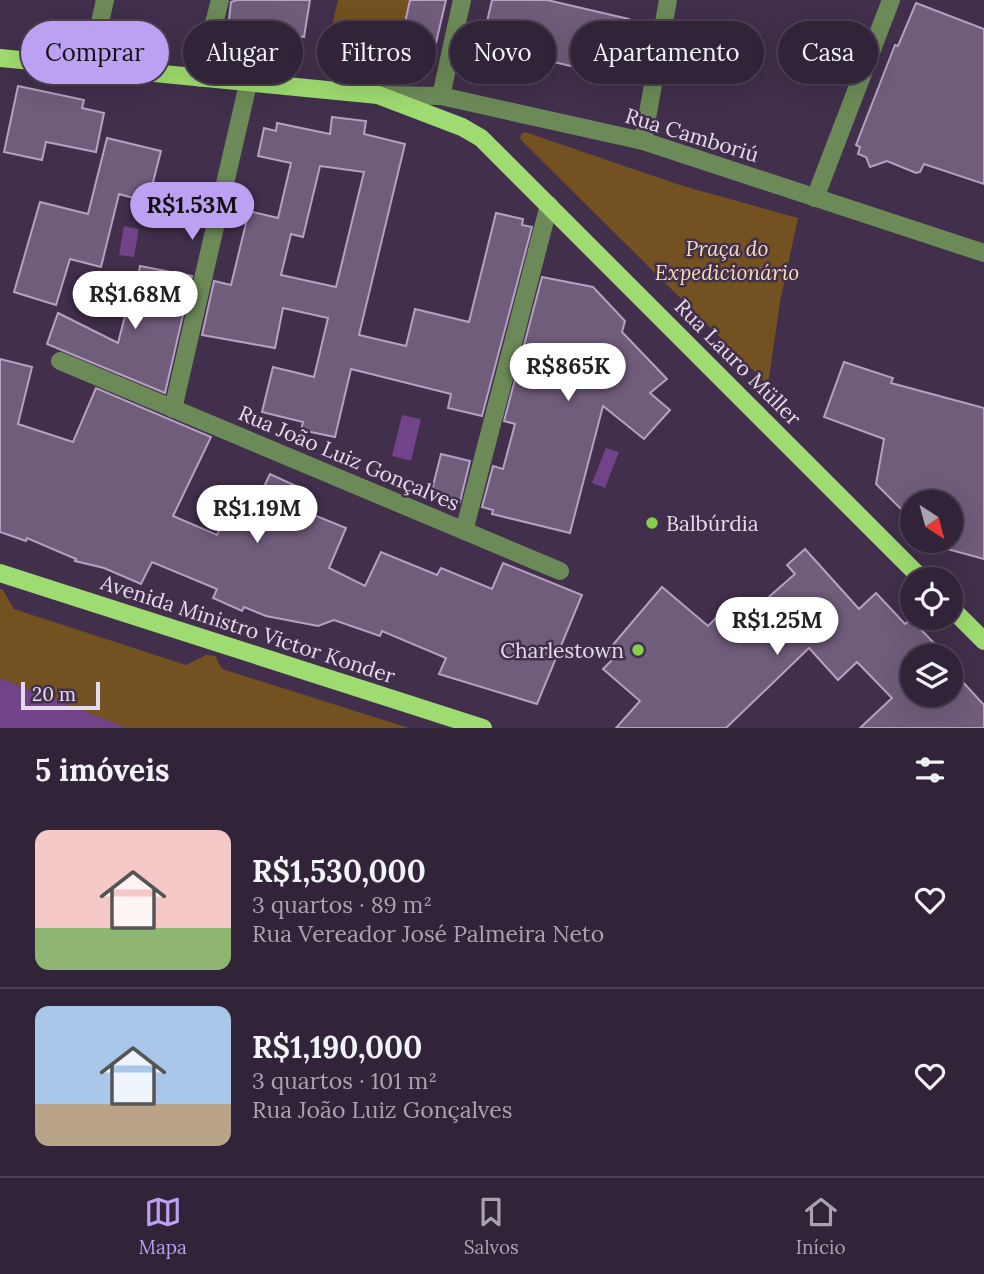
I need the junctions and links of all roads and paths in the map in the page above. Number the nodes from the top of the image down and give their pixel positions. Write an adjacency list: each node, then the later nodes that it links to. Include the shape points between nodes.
1 (105, 0): 6 (street)
2 (220, 0): 7 (street)
3 (462, 0): 13 (street)
4 (668, 0): 14 (street)
5 (891, 0): 15 (street)
6 (100, 21)
7 (215, 21)
8 (0, 58): 9 (main road, Rua Lauro Müller)
9 (21, 60)
10 (248, 84): 19 (street)
11 (259, 84): 12 (main road, Rua Lauro Müller)
12 (378, 95): 13 (street, Rua Camboriú); 16 (main road, Rua Lauro Müller, via 481,138)
13 (441, 96): 14 (street, Rua Camboriú)
14 (643, 141): 15 (street, Rua Camboriú)
15 (815, 198): 17 (street, Rua Camboriú)
16 (548, 205): 20 (street, Rua João Luiz Gonçalves); 21 (main road, Rua Lauro Müller)
17 (984, 253)
18 (60, 361): 19 (street, Rua João Luiz Gonçalves)
19 (173, 409): 20 (street, Rua João Luiz Gonçalves)
20 (464, 531): 22 (street)
21 (910, 567)
22 (560, 571)
23 (0, 573): 26 (main road, Avenida Ministro Victor Konder)
24 (963, 620): 25 (main road)
25 (984, 641)
26 (483, 728)

